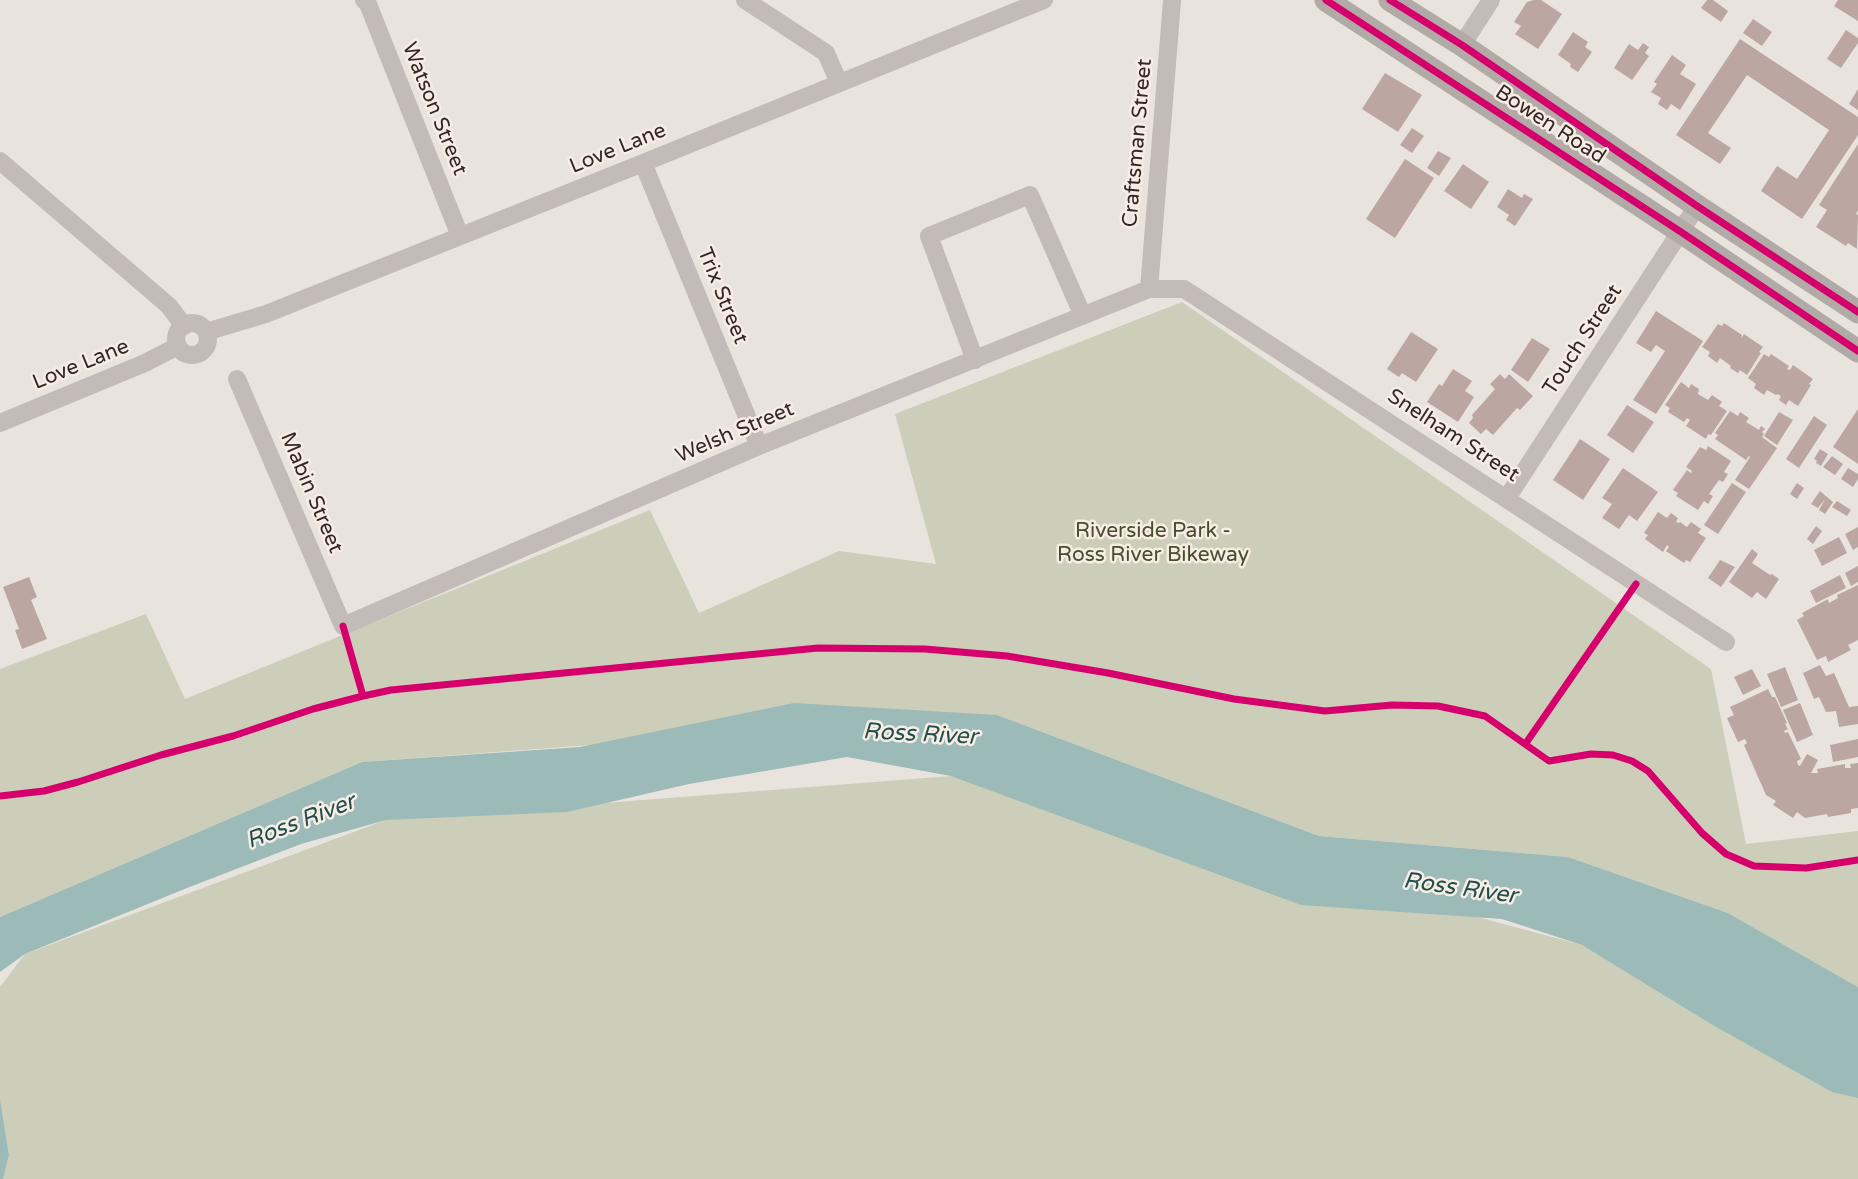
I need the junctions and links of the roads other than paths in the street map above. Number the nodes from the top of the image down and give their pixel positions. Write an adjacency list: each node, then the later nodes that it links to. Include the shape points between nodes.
1 (745, 0): 9 (street, via 826,53)
2 (1044, 0): 9 (street, Love Lane)
3 (1326, 0): 13 (main road, Bowen Road)
4 (1390, 0): 8 (main road, Bowen Road)
5 (1491, 0): 8 (street)
6 (367, 1): 14 (street, Watson Street)
7 (1172, 1): 15 (street, Craftsman Street)
8 (1462, 45): 12 (main road, Bowen Road)
9 (839, 83): 11 (street, Love Lane)
10 (0, 160): 18 (street, via 169,306)
11 (643, 163): 14 (street, Love Lane); 25 (street, Trix Street)
12 (1696, 206): 13 (street, Touch Street); 16 (main road, Bowen Road)
13 (1681, 232): 21 (main road, Bowen Road); 26 (street, Touch Street)
14 (460, 236): 19 (street, Love Lane, via 266,314)
15 (1149, 289): 17 (street, Welsh Street); 26 (street, Snelham Street, via 1184,289)
16 (1858, 312)
17 (1083, 316): 22 (street, Welsh Street); 22 (street, via 1030,195 929,236)
18 (184, 326): 19 (street, via 197,324); 20 (street, via 176,337)
19 (206, 332): 20 (street, via 208,342 198,354 189,355)
20 (178, 346): 24 (street, Love Lane)
21 (1858, 351)
22 (975, 359): 25 (street, Welsh Street)
23 (237, 379): 27 (street, Mabin Street)
24 (0, 423)
25 (759, 446): 27 (street, Welsh Street)
26 (1507, 498): 28 (street, Snelham Street)
27 (343, 626)
28 (1726, 642)

